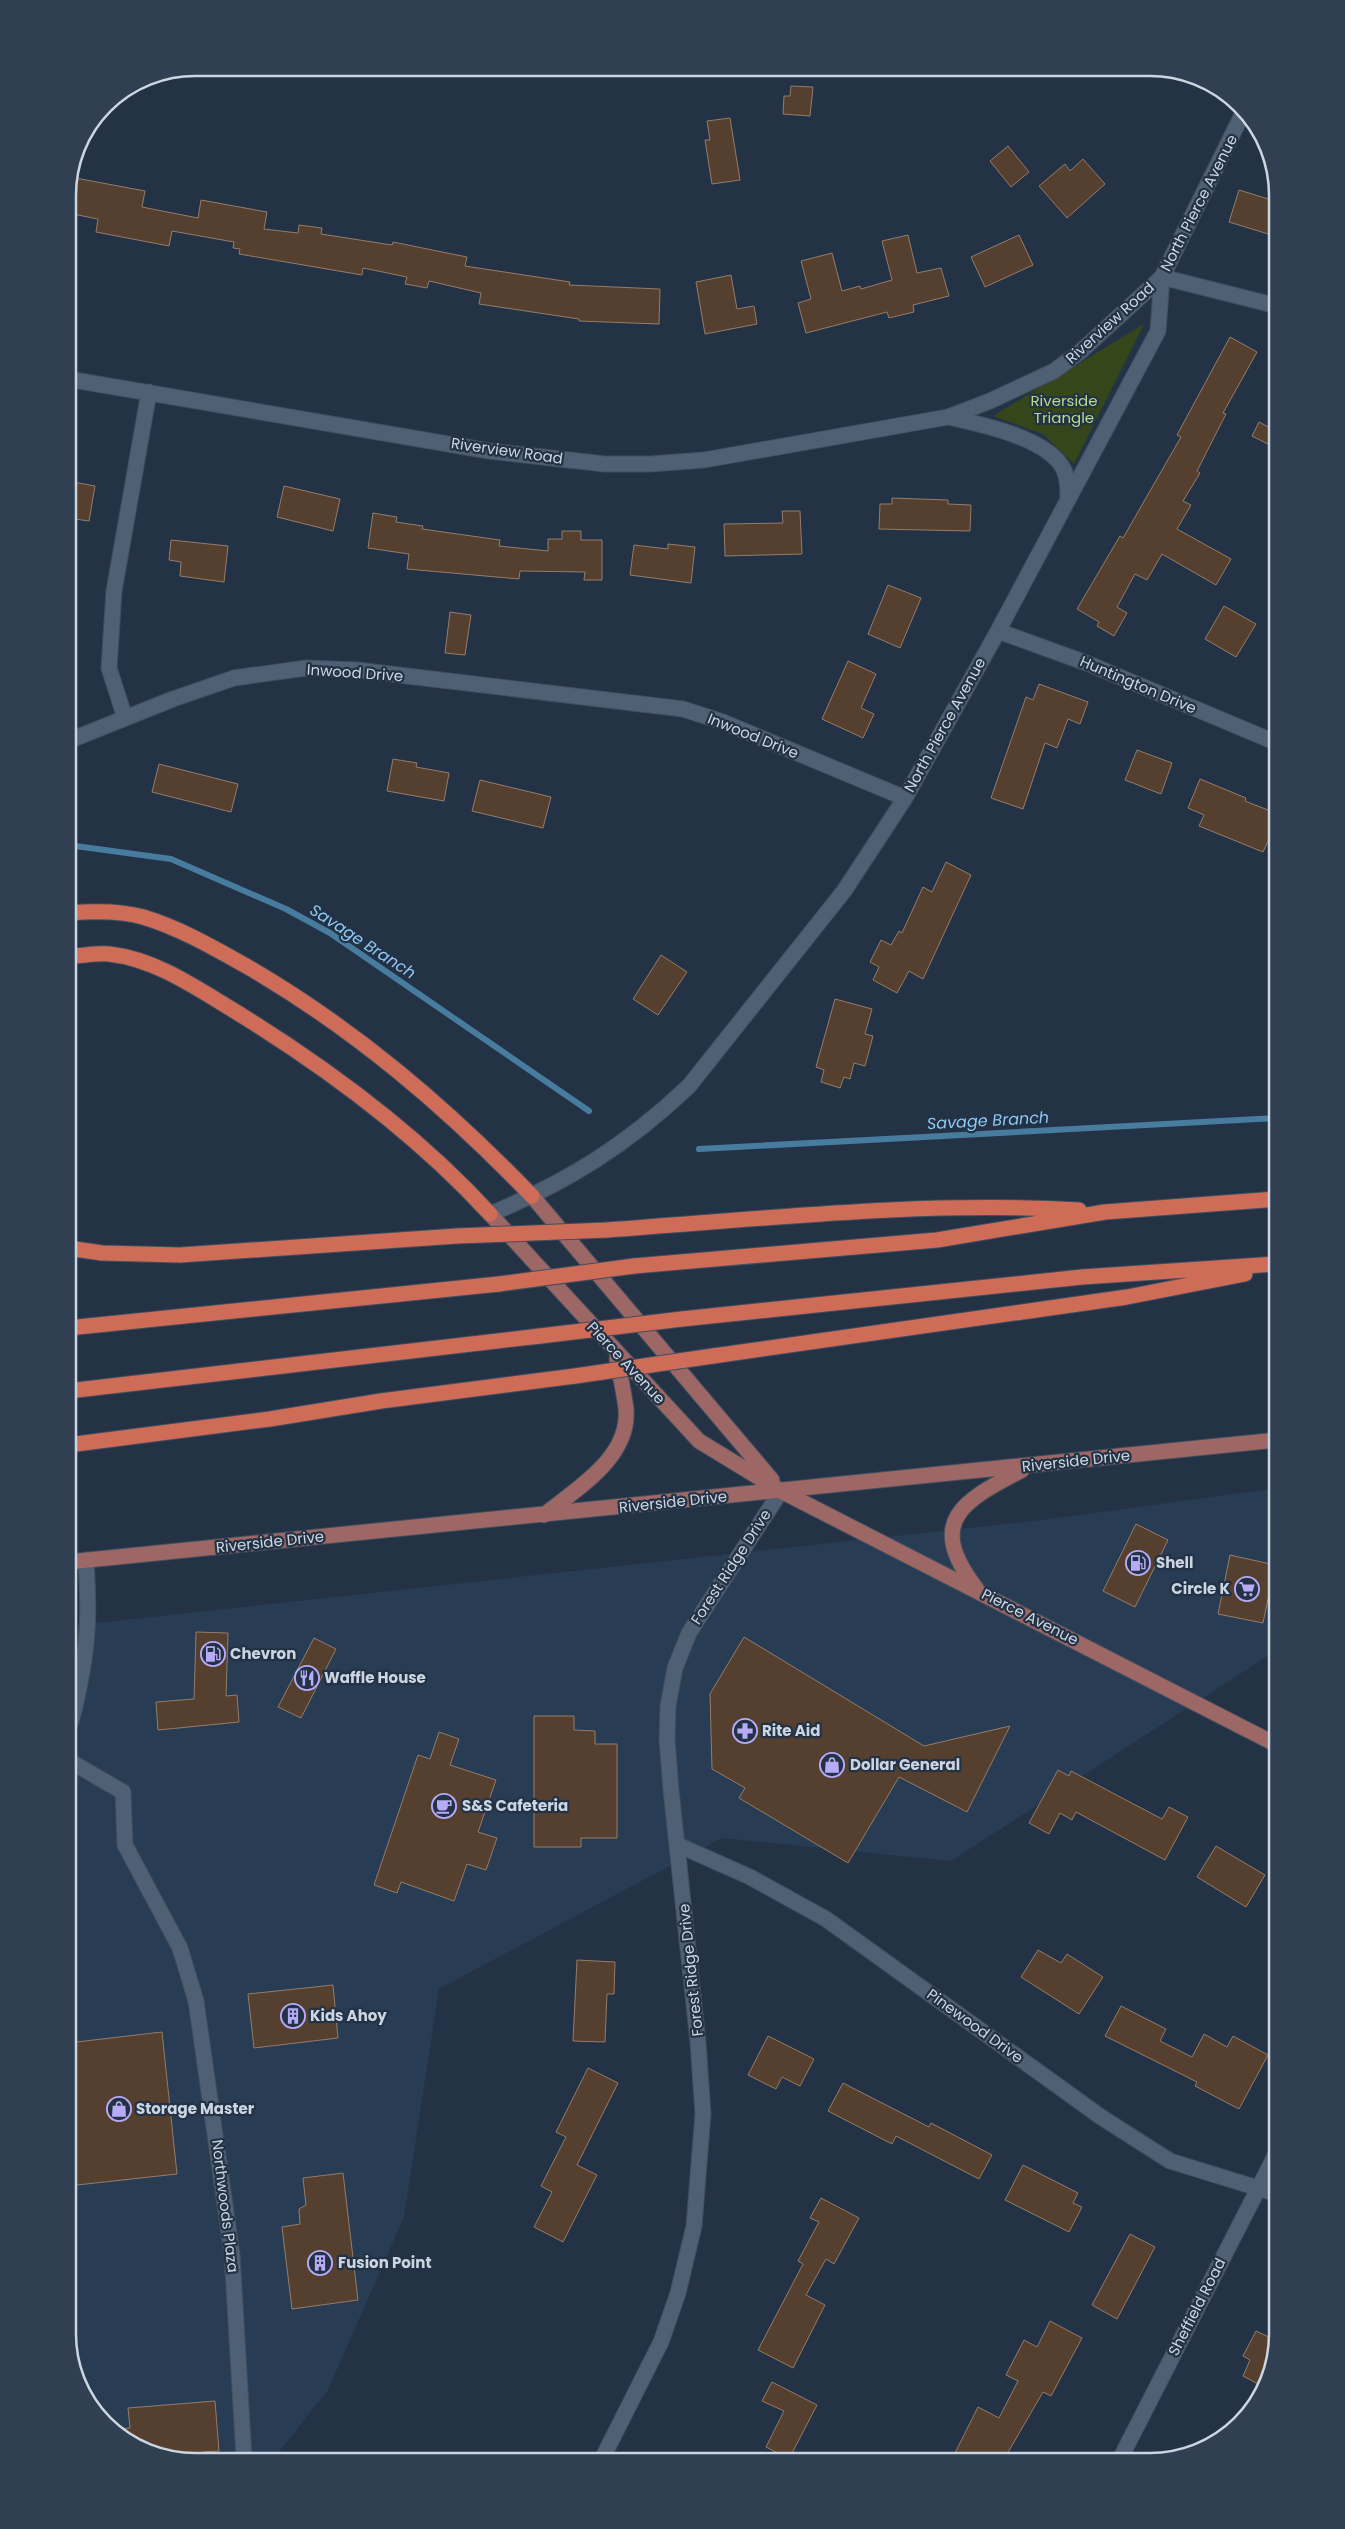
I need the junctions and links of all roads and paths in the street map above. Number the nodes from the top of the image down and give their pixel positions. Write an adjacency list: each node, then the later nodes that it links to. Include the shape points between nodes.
1 (1240, 119): 2 (street, North Pierce Avenue)
2 (1162, 277): 3 (street); 6 (street, Riverview Road, via 1081,351 1054,371); 7 (street, North Pierce Avenue, via 1158,331)
3 (1269, 304)
4 (77, 380): 5 (street, Riverview Road)
5 (149, 392): 6 (street, Riverview Road, via 490,451 605,464 704,460); 9 (street, via 114,591 109,668)
6 (948, 417): 7 (street, Riverview Road, via 1008,433 1050,454 1066,475)
7 (1068, 502): 8 (street, North Pierce Avenue)
8 (998, 631): 11 (street, Huntington Drive, via 1089,664); 12 (street, North Pierce Avenue)
9 (125, 718): 10 (street, Inwood Drive); 12 (street, Inwood Drive, via 234,678 306,668 357,670 683,709 723,722)
10 (77, 737)
11 (1269, 739)
12 (905, 798): 15 (street, North Pierce Avenue, via 849,884 689,1086 625,1142)
13 (77, 913): 15 (highway, via 131,915 165,924 277,984 401,1073 474,1136)
14 (77, 956): 18 (highway, via 109,954 158,968 202,991 282,1041 350,1088 418,1143)
15 (532, 1196): 18 (street, North Pierce Avenue); 28 (main road, Pierce Avenue)
16 (1269, 1200): 17 (highway)
17 (1105, 1212): 19 (highway, bridge, via 1008,1206 457,1236 180,1255); 22 (highway, bridge, via 937,1240 634,1266 499,1284)
18 (490, 1214): 23 (main road, Pierce Avenue)
19 (77, 1249)
20 (1269, 1265): 24 (highway, bridge, via 1082,1277 682,1319)
21 (1269, 1270): 26 (highway, bridge, via 1127,1297)
22 (76, 1327)
23 (616, 1352): 28 (main road, Pierce Avenue, via 699,1441); 29 (main road, via 626,1410 623,1434 606,1464)
24 (76, 1390)
25 (1269, 1441): 27 (main road, Riverside Drive)
26 (76, 1444)
27 (1028, 1466): 28 (main road, Riverside Drive); 32 (main road, via 973,1498 955,1522 954,1553)
28 (781, 1491): 29 (main road, Riverside Drive); 32 (main road, Pierce Avenue); 36 (street, Forest Ridge Drive, via 689,1634 675,1668 668,1706 667,1739)
29 (544, 1515): 30 (main road, Riverside Drive)
30 (86, 1560): 31 (main road, Riverside Drive); 33 (street, via 89,1614 85,1661)
31 (76, 1561)
32 (978, 1591): 34 (main road, Pierce Avenue)
33 (76, 1701)
34 (1269, 1740)
35 (76, 1765): 40 (street, Northwoods Plaza, via 123,1792 125,1845 180,1948 196,2001 232,2254)
36 (678, 1845): 38 (street, Pinewood Drive, via 750,1877 826,1919 1101,2117 1170,2161); 41 (street, Forest Ridge Drive, via 703,2114 694,2226 678,2293 661,2342)
37 (1269, 2168): 38 (street, Sheffield Road)
38 (1258, 2188): 39 (street, Pinewood Drive); 42 (street, Sheffield Road)
39 (1269, 2191)
40 (244, 2452)
41 (605, 2452)
42 (1124, 2453)

